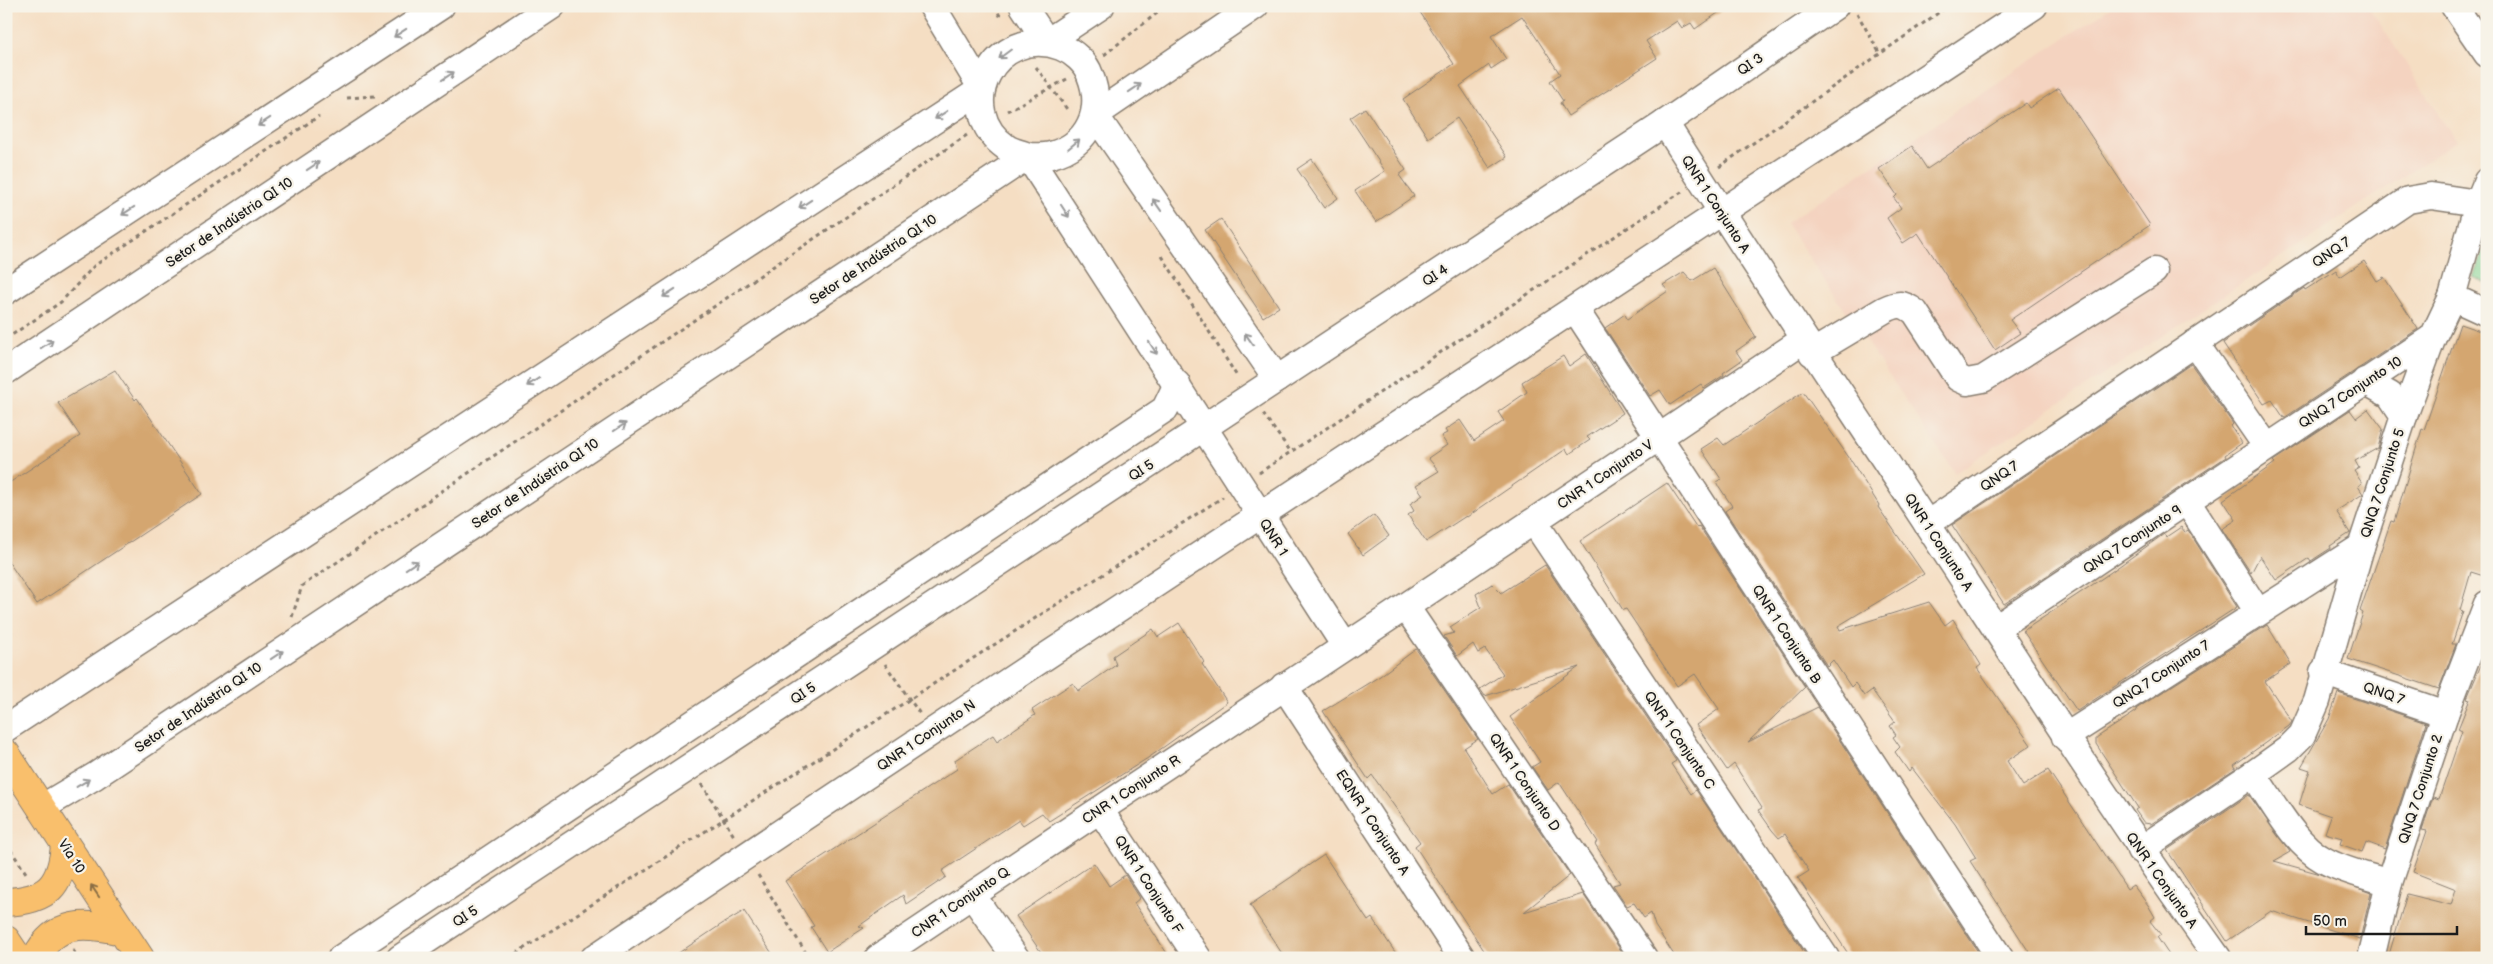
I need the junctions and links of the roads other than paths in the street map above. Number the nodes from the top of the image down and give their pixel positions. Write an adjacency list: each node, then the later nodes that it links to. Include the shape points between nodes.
1 (441, 6): 20 (street, one-way to 20)
2 (552, 6): 27 (street, Setor de Indústria QI 10, one-way to 2)
3 (932, 6): 13 (street)
4 (1023, 6): 11 (street)
5 (1100, 6): 11 (street)
6 (1255, 6): 14 (street, one-way to 6)
7 (1835, 6): 10 (street, QI 3)
8 (2034, 6): 18 (street, QNR 1 Conjunto N)
9 (2454, 6): 12 (street)
10 (1801, 15): 15 (street, QI 3)
11 (1047, 42): 13 (street, one-way to 13, via 1025,43 1005,52 990,68); 14 (street, via 1070,50 1088,68 1096,90)
12 (2487, 54)
13 (982, 89): 16 (street, via 982,114 992,134 1008,148); 48 (street, one-way to 48)
14 (1095, 115): 16 (street, one-way to 14, via 1050,156 1069,148 1085,134); 28 (street, one-way to 14)
15 (1665, 123): 18 (street, QNR 1 Conjunto A); 28 (street, QI 4)
16 (1028, 156): 30 (street, QNR 1, one-way to 30); 52 (street, Setor de Indústria QI 10, one-way to 16, via 95,776)
17 (2482, 192): 21 (street, QNQ 7); 25 (street, QNQ 7, via 2408,200)
18 (1722, 213): 22 (street, QNR 1 Conjunto N); 26 (street, QNR 1 Conjunto A)
19 (2154, 271): 26 (street, CNR 1 Conjunto V, via 1983,379 1968,382 1958,378 1915,312 1905,304 1895,304)
20 (6, 291)
21 (2452, 297): 23 (street); 24 (street, QNQ 7 Conjunto 5)
22 (1575, 308): 33 (street, QNR 1 Conjunto B); 36 (street, QNR 1 Conjunto N)
23 (2487, 313)
24 (2434, 338): 29 (street, QNQ 7 Conjunto 10); 31 (street, QNQ 7 Conjunto 5)
25 (2195, 343): 34 (street); 38 (street, QNQ 7)
26 (1808, 347): 33 (street, CNR 1 Conjunto V); 38 (street, QNR 1 Conjunto A)
27 (6, 371)
28 (1277, 379): 32 (street, QI 4)
29 (2366, 381): 31 (street, via 2390,395); 34 (street, QNQ 7 Conjunto 10)
30 (1177, 384): 32 (street, QNR 1); 65 (street, via 1165,410)
31 (2404, 416): 39 (street, QNQ 7 Conjunto 5)
32 (1205, 427): 36 (street, QNR 1); 66 (street, QI 5)
33 (1658, 438): 37 (street, CNR 1 Conjunto V); 74 (street, QNR 1 Conjunto B)
34 (2267, 447): 35 (street, QNQ 7 Conjunto 9)
35 (2188, 502): 41 (street); 43 (street, QNQ 7 Conjunto 9)
36 (1260, 514): 44 (street, QNR 1); 67 (street, QNR 1 Conjunto N)
37 (1534, 523): 40 (street, CNR 1 Conjunto V); 73 (street, QNR 1 Conjunto C)
38 (1927, 524): 43 (street, QNR 1 Conjunto A)
39 (2360, 546): 41 (street, QNQ 7 Conjunto 7); 45 (street, QNQ 7 Conjunto 5)
40 (1406, 607): 44 (street); 72 (street, QNR 1 Conjunto D)
41 (2258, 612): 49 (street, QNQ 7 Conjunto 7)
42 (2485, 618): 47 (street, QNQ 7 Conjunto 2)
43 (1996, 628): 49 (street, QNR 1 Conjunto A)
44 (1345, 646): 46 (street)
45 (2323, 672): 47 (street, QNQ 7); 51 (street, QNQ 7 Conjunto 5, via 2317,701 2302,735)
46 (1284, 686): 53 (street, CNR 1 Conjunto R); 71 (street, EQNR 1 Conjunto A)
47 (2444, 714): 57 (street, QNQ 7 Conjunto 2)
48 (6, 728)
49 (2065, 737): 55 (street, QNR 1 Conjunto A)
50 (6, 754): 52 (main road, Via 10)
51 (2254, 774): 55 (street, QNQ 7 Conjunto 5); 57 (street, via 2302,843 2314,854 2325,861)
52 (41, 808): 54 (main road, Via 10)
53 (1100, 810): 56 (street, CNR 1 Conjunto R); 70 (street, QNR 1 Conjunto F)
54 (65, 846): 59 (main road, via 62,869 54,885 40,896); 60 (main road, Via 10, one-way to 54)
55 (2140, 850): 75 (street, QNR 1 Conjunto A)
56 (1017, 863): 58 (street, CNR 1 Conjunto Q)
57 (2389, 882): 76 (street, QNQ 7 Conjunto 2)
58 (972, 895): 68 (street, CNR 1 Conjunto Q); 69 (street)
59 (6, 902)
60 (122, 931): 63 (main road, via 93,924 71,926 49,938); 64 (main road, Via 10)
61 (6, 940): 62 (main road)
62 (18, 958)
63 (36, 958)
64 (140, 958)
65 (341, 958)
66 (400, 958)
67 (594, 958)
68 (878, 958)
69 (1016, 958)
70 (1198, 958)
71 (1462, 958)
72 (1644, 958)
73 (1826, 958)
74 (2000, 958)
75 (2218, 958)
76 (2371, 958)

